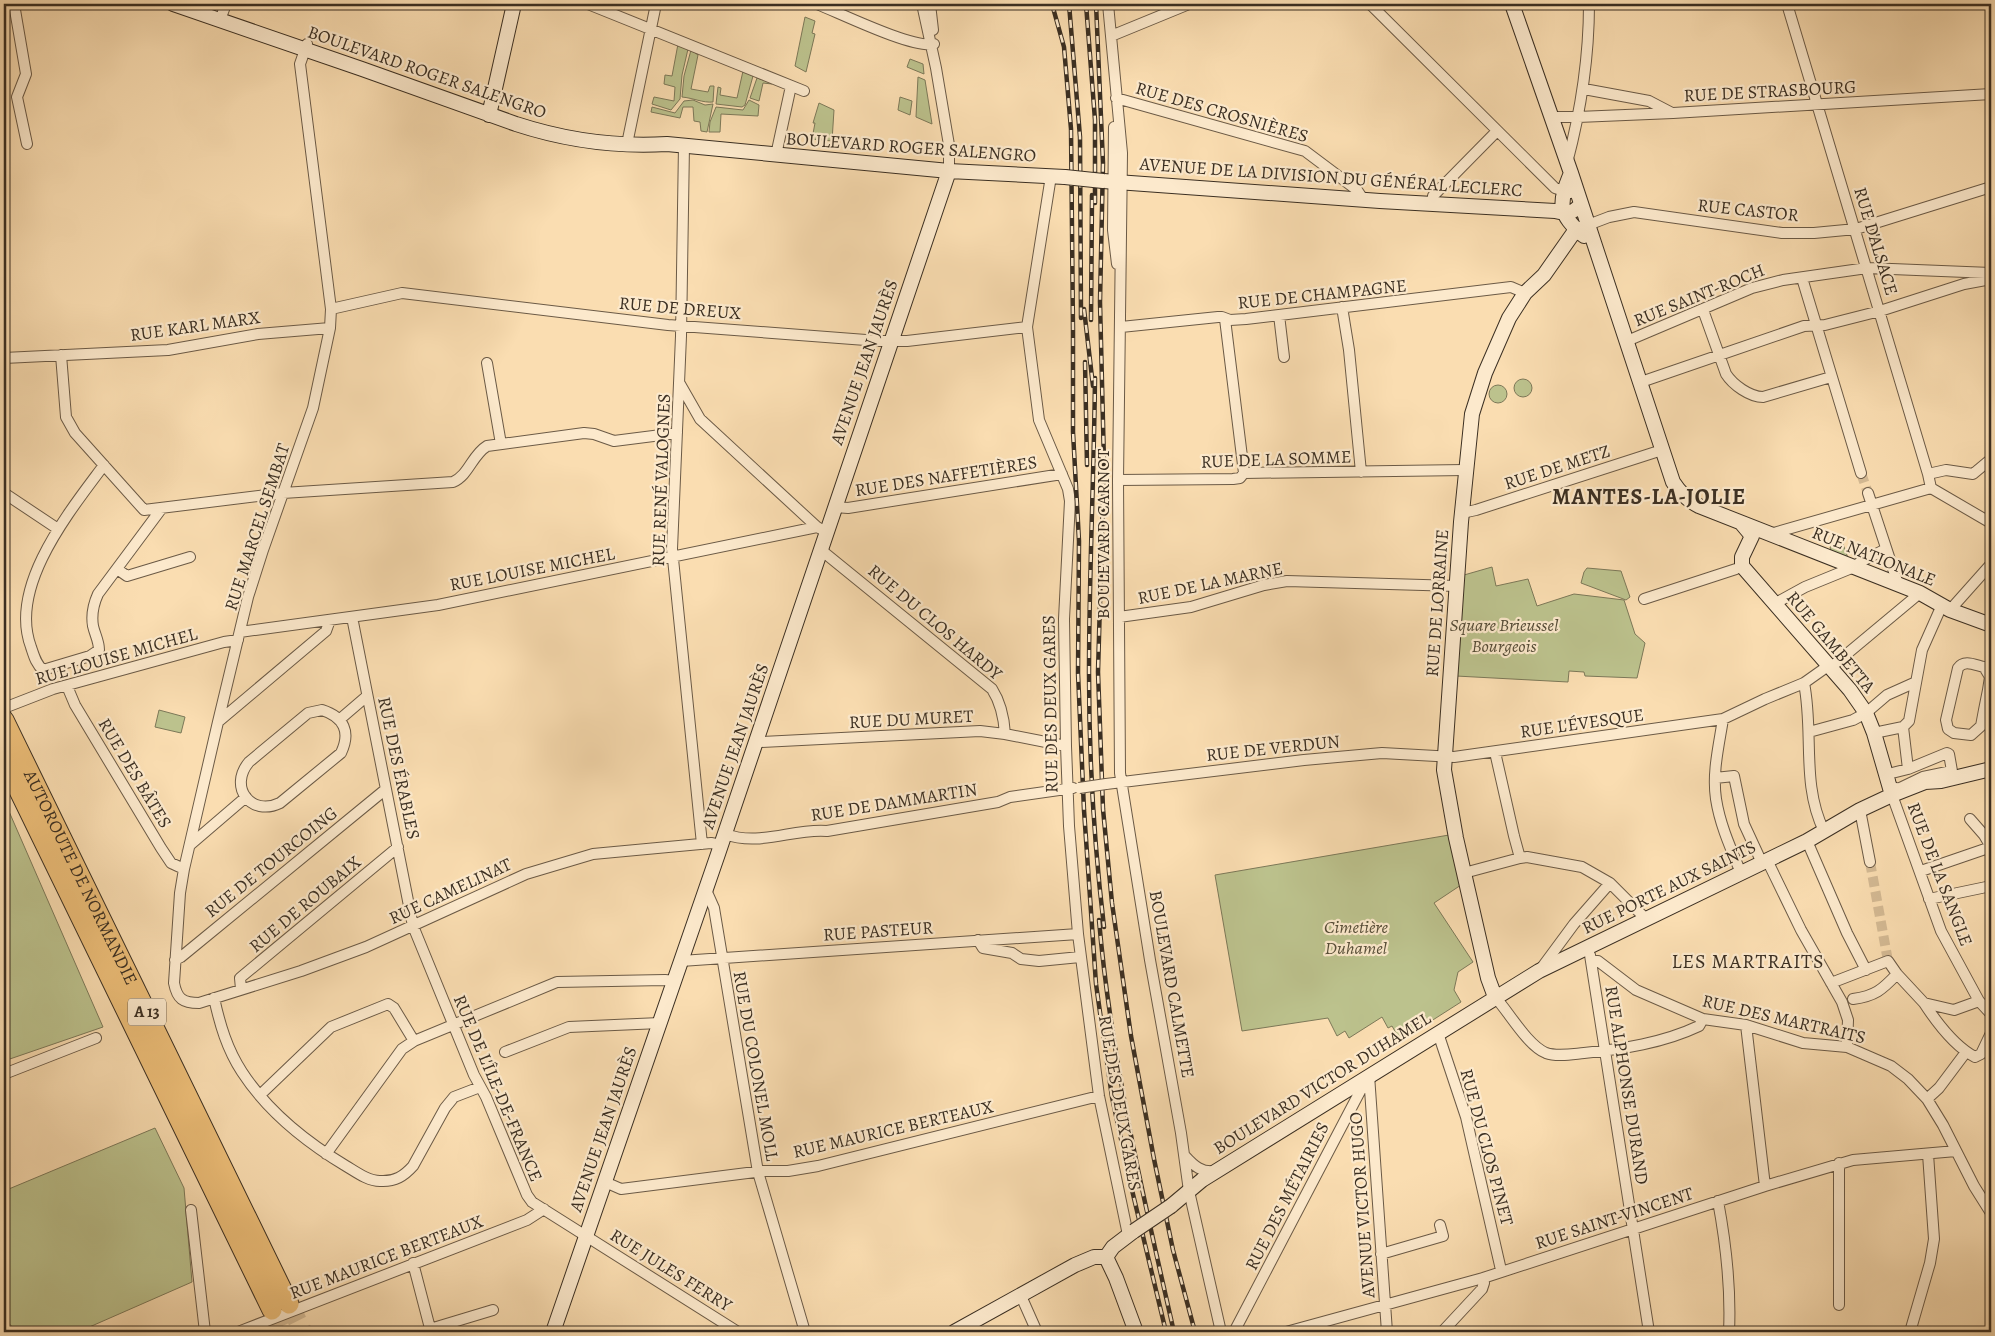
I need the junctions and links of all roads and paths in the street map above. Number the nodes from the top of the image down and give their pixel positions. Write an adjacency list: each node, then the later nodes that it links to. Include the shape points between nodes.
1 (14, 4): 32 (street, via 26,74 17,97)
2 (173, 4): 16 (main road, BOULEVARD ROGER SALENGRO)
3 (196, 4): 16 (main road, BOULEVARD ROGER SALENGRO)
4 (514, 4): 27 (main road)
5 (588, 4): 17 (street)
6 (656, 4): 17 (street)
7 (817, 4): 19 (street, via 909,41)
8 (922, 4): 19 (street)
9 (930, 4): 19 (street)
10 (1108, 4): 18 (street, BOULEVARD CARNOT)
11 (1189, 4): 18 (street)
12 (1370, 4): 31 (street)
13 (1512, 4): 29 (main road)
14 (1589, 4): 22 (street)
15 (1787, 4): 26 (street, RUE D'ALSACE)
16 (223, 12): 20 (main road, BOULEVARD ROGER SALENGRO)
17 (650, 29): 21 (street); 33 (street)
18 (1111, 36): 25 (street, BOULEVARD CARNOT)
19 (932, 44): 37 (street, via 949,145)
20 (306, 46): 27 (main road, BOULEVARD ROGER SALENGRO); 53 (street, RUE MARCEL SEMBAT, via 300,64)
21 (791, 86): 23 (street); 35 (street)
22 (1584, 89): 28 (street, via 1649,101); 30 (street)
23 (804, 91)
24 (1991, 94): 26 (street, RUE DE STRASBOURG)
25 (1116, 98): 39 (street, BOULEVARD CARNOT, via 1122,153); 42 (street, RUE DES CROSNIÈRES, via 1305,151 1357,190)
26 (1818, 105): 28 (street, RUE DE STRASBOURG); 46 (street, RUE D'ALSACE)
27 (490, 111): 33 (main road, BOULEVARD ROGER SALENGRO, via 557,134)
28 (1673, 113): 30 (street, RUE DE STRASBOURG)
29 (1551, 117): 30 (street, RUE DE STRASBOURG); 36 (main road)
30 (1578, 118): 36 (street)
31 (1498, 131): 41 (street, via 1555,188); 44 (street, via 1433,196)
32 (27, 144)
33 (627, 144): 34 (main road, BOULEVARD ROGER SALENGRO)
34 (684, 149): 35 (main road, BOULEVARD ROGER SALENGRO, via 728,155); 59 (street, RUE RENÉ VALOGNES)
35 (776, 155): 37 (main road, BOULEVARD ROGER SALENGRO)
36 (1569, 168): 41 (main road); 43 (main road)
37 (949, 171): 38 (main road, BOULEVARD ROGER SALENGRO); 63 (main road, AVENUE JEAN JAURÈS)
38 (1058, 177): 39 (main road, BOULEVARD ROGER SALENGRO, bridge); 60 (street, RUE DES DEUX GARES)
39 (1113, 181): 42 (main road, AVENUE DE LA DIVISION DU GÉNÉRAL LECLERC); 61 (street, BOULEVARD CARNOT)
40 (1991, 187): 46 (street, RUE CASTOR)
41 (1563, 192): 43 (street); 45 (main road)
42 (1363, 199): 44 (main road, AVENUE DE LA DIVISION DU GÉNÉRAL LECLERC)
43 (1579, 200): 45 (main road); 45 (main road, AVENUE DE LA DIVISION DU GÉNÉRAL LECLERC, via 1572,203)
44 (1432, 204): 45 (main road, AVENUE DE LA DIVISION DU GÉNÉRAL LECLERC)
45 (1570, 220): 46 (street, RUE CASTOR, via 1634,212 1782,233); 51 (main road, RUE DE LORRAINE, via 1544,275); 64 (main road, via 1595,247)
46 (1856, 228): 47 (street, RUE D'ALSACE)
47 (1867, 268): 48 (street, RUE SAINT-ROCH); 49 (street, RUE SAINT-ROCH); 55 (street, RUE D'ALSACE)
48 (1991, 273)
49 (1802, 278): 54 (street, RUE SAINT-ROCH, via 1752,288); 58 (street)
50 (1991, 279): 55 (street, via 1964,284)
51 (1525, 293): 52 (street, RUE DE CHAMPAGNE, via 1510,287); 80 (main road, RUE DE LORRAINE, via 1501,333 1478,392 1472,414)
52 (1342, 308): 56 (street, RUE DE CHAMPAGNE); 81 (street)
53 (332, 309): 59 (street, RUE DE DREUX, via 402,293); 62 (street, RUE MARCEL SEMBAT)
54 (1702, 310): 64 (street, RUE SAINT-ROCH); 65 (street)
55 (1880, 311): 58 (street); 85 (street, RUE D'ALSACE)
56 (1279, 315): 57 (street, RUE DE CHAMPAGNE); 67 (street)
57 (1225, 319): 61 (street, RUE DE CHAMPAGNE, via 1218,317); 82 (street)
58 (1813, 325): 65 (street); 70 (street)
59 (681, 326): 63 (street, RUE DE DREUX); 72 (street, RUE RENÉ VALOGNES)
60 (1027, 327): 63 (street, RUE DE DREUX); 84 (street, RUE DES DEUX GARES, via 1039,420)
61 (1121, 327): 86 (street, BOULEVARD CARNOT)
62 (330, 328): 66 (street, RUE KARL MARX, via 258,334 168,350); 89 (street, RUE MARCEL SEMBAT, via 314,408)
63 (891, 341): 92 (main road, AVENUE JEAN JAURÈS)
64 (1627, 341): 71 (main road)
65 (1718, 355): 70 (street, via 1722,377 1756,397); 71 (street)
66 (61, 356): 68 (street, RUE KARL MARX); 79 (street, via 66,418)
67 (1284, 357)
68 (4, 358)
69 (487, 363): 76 (street)
70 (1831, 377): 83 (street)
71 (1641, 382): 77 (main road)
72 (680, 384): 73 (street, RUE RENÉ VALOGNES); 74 (street)
73 (678, 418): 74 (street, via 690,416); 75 (street, RUE RENÉ VALOGNES)
74 (700, 419): 97 (street)
75 (677, 433): 76 (street, via 614,441 584,433); 102 (street, RUE RENÉ VALOGNES)
76 (501, 444): 89 (street, via 479,451 460,479 453,482)
77 (1662, 450): 94 (street, RUE DE METZ); 98 (main road, via 1673,482 1687,500)
78 (1991, 460): 85 (street, via 1973,474 1946,470)
79 (104, 466): 93 (street, via 144,510); 96 (street)
80 (1466, 470): 81 (street, RUE DE LA SOMME); 94 (main road, RUE DE LORRAINE)
81 (1361, 472): 82 (street, RUE DE LA SOMME)
82 (1244, 473): 86 (street, RUE DE LA SOMME, via 1240,478)
83 (1861, 473)
84 (1062, 474): 92 (street, RUE DES NAFFETIÈRES, via 848,508); 135 (street, RUE DES DEUX GARES, via 1070,501 1064,619)
85 (1928, 474): 87 (street, RUE D'ALSACE)
86 (1118, 480): 114 (street, BOULEVARD CARNOT)
87 (1930, 488): 91 (street); 95 (street)
88 (4, 493): 96 (street)
89 (283, 493): 93 (street); 117 (street, RUE MARCEL SEMBAT, via 248,597)
90 (1868, 493): 91 (street)
91 (1872, 506): 98 (street); 99 (street)
92 (835, 507): 97 (main road, AVENUE JEAN JAURÈS)
93 (162, 508): 106 (street)
94 (1462, 513): 108 (main road, RUE DE LORRAINE)
95 (1991, 523)
96 (58, 529): 106 (street, via 36,573 27,605 27,637 43,670 90,656 98,650 92,608 98,594)
97 (822, 530): 100 (main road, AVENUE JEAN JAURÈS); 102 (street, RUE LOUISE MICHEL)
98 (1763, 534): 104 (main road, RUE NATIONALE); 111 (main road, RUE GAMBETTA, via 1742,557 1742,566)
99 (1886, 549): 104 (street); 107 (street)
100 (821, 550): 133 (street, RUE DU CLOS HARDY, via 992,689 997,697); 134 (main road, AVENUE JEAN JAURÈS)
101 (190, 557): 106 (street, via 127,576)
102 (672, 558): 113 (street, RUE LOUISE MICHEL, via 438,605); 153 (street, RUE RENÉ VALOGNES)
103 (1991, 564): 112 (street)
104 (1854, 567): 107 (main road, RUE NATIONALE); 111 (street)
105 (1736, 568): 110 (street)
106 (117, 569)
107 (1898, 584): 109 (main road, RUE NATIONALE)
108 (1457, 586): 114 (street, RUE DE LA MARNE, via 1287,581 1191,607); 137 (main road, RUE DE LORRAINE)
109 (1920, 593): 112 (main road, RUE NATIONALE); 118 (street, RUE L'ÉVESQUE)
110 (1650, 594)
111 (1774, 604): 118 (main road, RUE GAMBETTA)
112 (1946, 607): 116 (main road, RUE NATIONALE); 119 (street, via 1922,650)
113 (352, 617): 115 (street, RUE LOUISE MICHEL); 123 (street, RUE DES ÉRABLES)
114 (1119, 617): 142 (street, BOULEVARD CARNOT)
115 (330, 620): 117 (street, RUE LOUISE MICHEL); 129 (street, via 326,631)
116 (1991, 625)
117 (239, 636): 121 (street, RUE LOUISE MICHEL); 129 (street, RUE MARCEL SEMBAT)
118 (1829, 667): 120 (street, RUE L'ÉVESQUE); 125 (main road, RUE GAMBETTA)
119 (1916, 682): 125 (street, via 1887,695); 130 (street, via 1909,722)
120 (1804, 683): 127 (street, RUE L'ÉVESQUE); 131 (street)
121 (67, 686): 126 (street, RUE LOUISE MICHEL, via 41,693); 160 (street, RUE DES BÂTES, via 75,705 161,848 171,863)
122 (1990, 691): 124 (street); 124 (street, via 1990,677 1984,667 1960,664 1946,720 1948,729 1971,735 1981,726)
123 (367, 696): 128 (street); 145 (street, RUE DES ÉRABLES)
124 (1988, 711)
125 (1866, 713): 131 (street, via 1853,720); 132 (main road, RUE GAMBETTA)
126 (4, 716): 138 (highway, AUTOROUTE DE NORMANDIE / A 13, via 280,1307)
127 (1723, 719): 136 (street, RUE L'ÉVESQUE); 141 (street)
128 (339, 720): 147 (street, via 322,710 308,713 243,770 240,779); 147 (street, via 346,732 345,744 334,759 271,808 260,807)
129 (218, 722): 154 (street, RUE MARCEL SEMBAT)
130 (1903, 727): 132 (street); 140 (street)
131 (1809, 732): 150 (street, via 1812,799)
132 (1874, 733): 146 (main road, RUE GAMBETTA)
133 (1005, 734): 134 (street, RUE DU MURET, via 980,731); 135 (street, RUE DU MURET)
134 (756, 740): 151 (main road, AVENUE JEAN JAURÈS)
135 (1066, 746): 144 (street, RUE DES DEUX GARES)
136 (1495, 752): 137 (street, RUE L'ÉVESQUE); 157 (street)
137 (1445, 756): 142 (street, RUE DE VERDUN, via 1382,754 1304,760); 163 (main road, RUE DE LORRAINE, via 1444,770)
138 (4, 760)
139 (1991, 769): 146 (main road, RUE PORTE AUX SAINTS, via 1925,782)
140 (1908, 770): 140 (street, via 1888,774 1891,786 1898,790 1923,777 1952,772 1949,754)
141 (1715, 778): 158 (street, via 1734,776 1744,824); 162 (street, via 1724,832)
142 (1122, 782): 143 (street, RUE DE VERDUN); 213 (street, BOULEVARD CALMETTE)
143 (1106, 784): 144 (street, RUE DE DAMMARTIN, bridge)
144 (1074, 788): 151 (street, RUE DE DAMMARTIN, via 827,832 817,830 777,837); 170 (street, RUE DES DEUX GARES, via 1069,826)
145 (386, 789): 155 (street, RUE DES ÉRABLES); 175 (street, RUE DE TOURCOING)
146 (1892, 795): 148 (main road, RUE PORTE AUX SAINTS); 161 (street, RUE DE LA SANGLE)
147 (246, 797): 154 (street)
148 (1860, 810): 150 (main road, RUE PORTE AUX SAINTS); 159 (street)
149 (1970, 819): 156 (street)
150 (1824, 831): 152 (main road, RUE PORTE AUX SAINTS)
151 (723, 840): 153 (street, RUE CAMELINAT); 166 (main road, AVENUE JEAN JAURÈS)
152 (1807, 841): 158 (main road, RUE PORTE AUX SAINTS); 177 (street)
153 (702, 844): 169 (street, RUE CAMELINAT, via 593,854 526,874)
154 (190, 846): 160 (street, RUE MARCEL SEMBAT)
155 (398, 847): 169 (street, RUE DES ÉRABLES); 182 (street, RUE DE ROUBAIX, via 240,978)
156 (1991, 847): 161 (street)
157 (1520, 858): 163 (street); 164 (street, via 1582,867)
158 (1765, 861): 162 (main road, RUE PORTE AUX SAINTS); 181 (street)
159 (1870, 862)
160 (184, 869): 175 (street, RUE MARCEL SEMBAT)
161 (1921, 871): 167 (street, RUE DE LA SANGLE)
162 (1741, 872): 168 (main road, RUE PORTE AUX SAINTS)
163 (1464, 873): 183 (main road, RUE DE LORRAINE)
164 (1610, 883): 168 (street); 178 (street)
165 (1991, 886): 167 (street)
166 (706, 890): 174 (street, RUE DU COLONEL MOLL, via 714,908); 176 (main road, AVENUE JEAN JAURÈS)
167 (1929, 899): 186 (street, RUE DE LA SANGLE, via 1948,945)
168 (1645, 918): 172 (main road, RUE PORTE AUX SAINTS)
169 (413, 926): 182 (street, RUE CAMELINAT, via 301,971); 193 (street, RUE DE L'ÎLE-DE-FRANCE)
170 (1078, 934): 171 (street, RUE PASTEUR); 173 (street, RUE DES DEUX GARES)
171 (978, 940): 173 (street, via 983,948 1012,953 1022,959 1039,961); 174 (street, RUE PASTEUR)
172 (1589, 954): 178 (main road, RUE PORTE AUX SAINTS); 190 (street, RUE DES MARTRAITS, via 1636,990); 199 (street, RUE ALPHONSE DURAND)
173 (1080, 957): 206 (street, RUE DES DEUX GARES)
174 (722, 959): 176 (street, RUE PASTEUR); 216 (street, RUE DU COLONEL MOLL)
175 (175, 960): 187 (street, RUE MARCEL SEMBAT, via 175,990 187,1003)
176 (681, 961): 180 (main road, AVENUE JEAN JAURÈS)
177 (1866, 970): 179 (street, via 1888,961); 181 (street)
178 (1539, 971): 183 (main road, RUE PORTE AUX SAINTS)
179 (1897, 974): 185 (street, via 1880,992 1867,998); 188 (street)
180 (674, 981): 191 (main road, AVENUE JEAN JAURÈS); 193 (street, via 557,982)
181 (1831, 983): 198 (street, via 1848,1020)
182 (241, 989): 184 (street, RUE CAMELINAT)
183 (1495, 997): 194 (main road, BOULEVARD VICTOR DUHAMEL); 199 (street, via 1515,1024 1546,1053 1566,1055)
184 (214, 998): 187 (street, RUE CAMELINAT); 205 (street, via 230,1053)
185 (1853, 999)
186 (1979, 1001): 188 (street, via 1954,1010); 189 (street, RUE DE LA SANGLE)
187 (199, 1003)
188 (1924, 1003): 201 (street)
189 (1991, 1014)
190 (1702, 1019): 192 (street, RUE DES MARTRAITS); 199 (street, via 1699,1026 1659,1041)
191 (660, 1023): 200 (street, via 569,1027); 217 (main road, AVENUE JEAN JAURÈS)
192 (1746, 1025): 198 (street, RUE DES MARTRAITS, via 1803,1043); 218 (street)
193 (453, 1026): 197 (street); 204 (street, RUE DE L'ÎLE-DE-FRANCE)
194 (1438, 1033): 203 (main road, BOULEVARD VICTOR DUHAMEL); 231 (street, RUE DU CLOS PINET, via 1466,1117)
195 (1991, 1033): 201 (street, via 1981,1054 1975,1057)
196 (96, 1038): 202 (street)
197 (414, 1041): 205 (street, via 394,1008 388,1004 331,1027); 211 (street, via 402,1049)
198 (1847, 1047): 207 (street, RUE DES MARTRAITS, via 1891,1066)
199 (1604, 1051): 225 (street, RUE ALPHONSE DURAND)
200 (505, 1052)
201 (1966, 1052): 207 (street)
202 (4, 1074)
203 (1369, 1075): 208 (street, RUE DES MÉTAIRIES); 209 (street, AVENUE VICTOR HUGO); 215 (main road, BOULEVARD VICTOR DUHAMEL)
204 (480, 1087): 211 (street, via 454,1097 413,1166 401,1177 374,1180); 221 (street, RUE DE L'ÎLE-DE-FRANCE, via 527,1195)
205 (260, 1095): 211 (street, via 290,1127)
206 (1099, 1096): 216 (street, RUE MAURICE BERTEAUX, via 818,1166); 226 (street, RUE DES DEUX GARES)
207 (1927, 1099): 210 (street, RUE DES MARTRAITS)
208 (1354, 1102): 209 (street); 250 (street, RUE DES MÉTAIRIES)
209 (1371, 1104): 228 (street, AVENUE VICTOR HUGO)
210 (1956, 1151): 212 (street, RUE SAINT-VINCENT); 223 (street, RUE DES MARTRAITS)
211 (326, 1154)
212 (1928, 1154): 214 (street, RUE SAINT-VINCENT); 256 (street, via 1934,1239)
213 (1185, 1156): 215 (street, via 1197,1168 1207,1172); 219 (street, BOULEVARD CALMETTE)
214 (1839, 1164): 218 (street, RUE SAINT-VINCENT); 235 (street)
215 (1218, 1171): 219 (main road, BOULEVARD VICTOR DUHAMEL)
216 (758, 1172): 217 (street, RUE MAURICE BERTEAUX, via 621,1190); 244 (street, RUE DU COLONEL MOLL)
217 (605, 1182): 227 (main road, AVENUE JEAN JAURÈS)
218 (1765, 1186): 220 (street, RUE SAINT-VINCENT)
219 (1190, 1191): 226 (main road, BOULEVARD VICTOR DUHAMEL, bridge); 249 (street, BOULEVARD CALMETTE)
220 (1718, 1202): 225 (street, RUE SAINT-VINCENT); 255 (street, via 1730,1304)
221 (544, 1209): 227 (street, RUE DE L'ÎLE-DE-FRANCE); 230 (street, RUE MAURICE BERTEAUX, via 527,1220)
222 (191, 1210): 240 (street)
223 (1991, 1213)
224 (1440, 1225): 228 (street, via 1443,1236)
225 (1633, 1229): 231 (street, RUE SAINT-VINCENT); 254 (street, RUE ALPHONSE DURAND)
226 (1131, 1233): 229 (main road, BOULEVARD VICTOR DUHAMEL, via 1113,1247)
227 (586, 1236): 242 (main road, AVENUE JEAN JAURÈS); 243 (street, RUE JULES FERRY)
228 (1380, 1254): 234 (street, AVENUE VICTOR HUGO)
229 (1108, 1262): 233 (main road, via 1100,1256 1087,1260); 247 (main road, via 1111,1280); 248 (main road)
230 (413, 1263): 238 (street); 241 (street, RUE MAURICE BERTEAUX)
231 (1501, 1270): 232 (street, RUE SAINT-VINCENT)
232 (1483, 1278): 234 (street, RUE SAINT-VINCENT); 253 (street, via 1482,1289)
233 (1021, 1296): 245 (main road); 246 (street)
234 (1385, 1304): 251 (street, RUE SAINT-VINCENT); 252 (street, AVENUE VICTOR HUGO)
235 (1839, 1305)
236 (493, 1310): 238 (street)
237 (4, 1330): 239 (street)
238 (430, 1330)
239 (7, 1332)
240 (205, 1332)
241 (238, 1332)
242 (553, 1332)
243 (738, 1332)
244 (805, 1332)
245 (954, 1332)
246 (1038, 1332)
247 (1130, 1332)
248 (1136, 1332)
249 (1222, 1332)
250 (1234, 1332)
251 (1286, 1332)
252 (1387, 1332)
253 (1442, 1332)
254 (1649, 1332)
255 (1729, 1332)
256 (1910, 1332)

